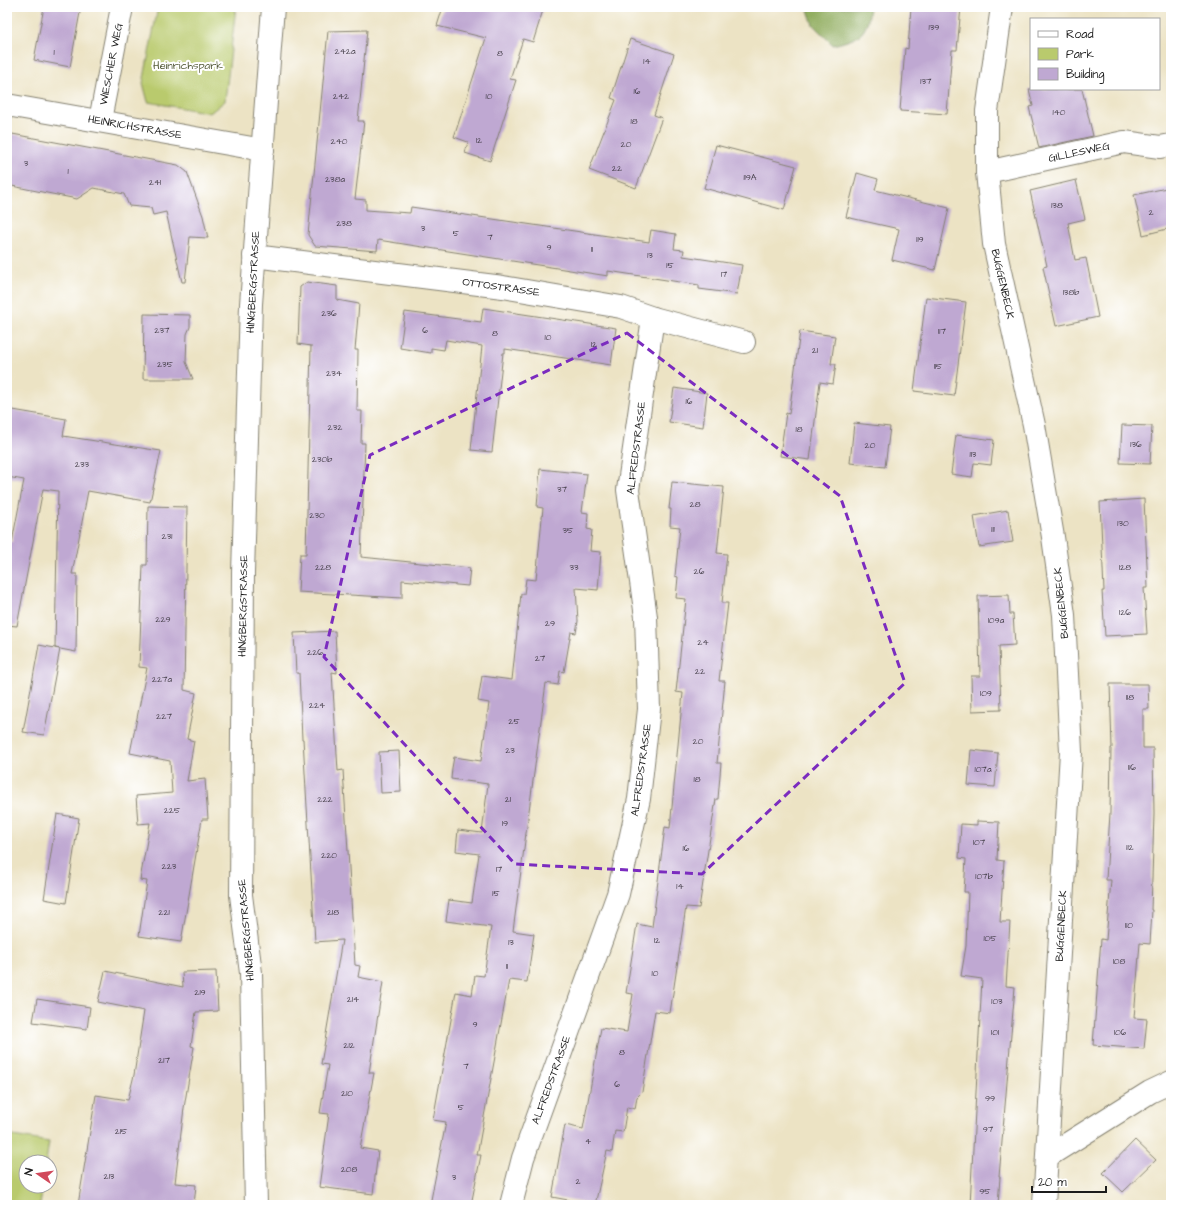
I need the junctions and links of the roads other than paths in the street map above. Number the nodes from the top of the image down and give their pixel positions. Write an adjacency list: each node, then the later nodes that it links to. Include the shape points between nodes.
1 (122, 7): 5 (street, WIESCHER WEG)
2 (273, 7): 7 (street, HINGBERGSTRASSE)
3 (1002, 7): 8 (street, BUGGENBECK, via 986,111)
4 (7, 105): 5 (street, HEINRICHSTRASSE)
5 (100, 120): 7 (street, HEINRICHSTRASSE)
6 (1171, 145): 8 (street, GILLESWEG, via 1160,147 1124,142)
7 (263, 150): 9 (street, HINGBERGSTRASSE)
8 (987, 172): 13 (street, BUGGENBECK, via 994,244 1034,425 1064,615 1071,752)
9 (254, 256): 10 (street, OTTOSTRASSE, via 503,287 621,307); 14 (street, HINGBERGSTRASSE, via 243,573 240,895 251,973)
10 (652, 318): 11 (street, OTTOSTRASSE); 15 (street, ALFREDSTRASSE, via 628,490 646,617 649,701 639,799 618,894 523,1158)
11 (744, 342)
12 (1171, 1082): 13 (street, via 1150,1092)
13 (1048, 1156): 16 (street, BUGGENBECK)
14 (256, 1205)
15 (511, 1205)
16 (1044, 1205)

